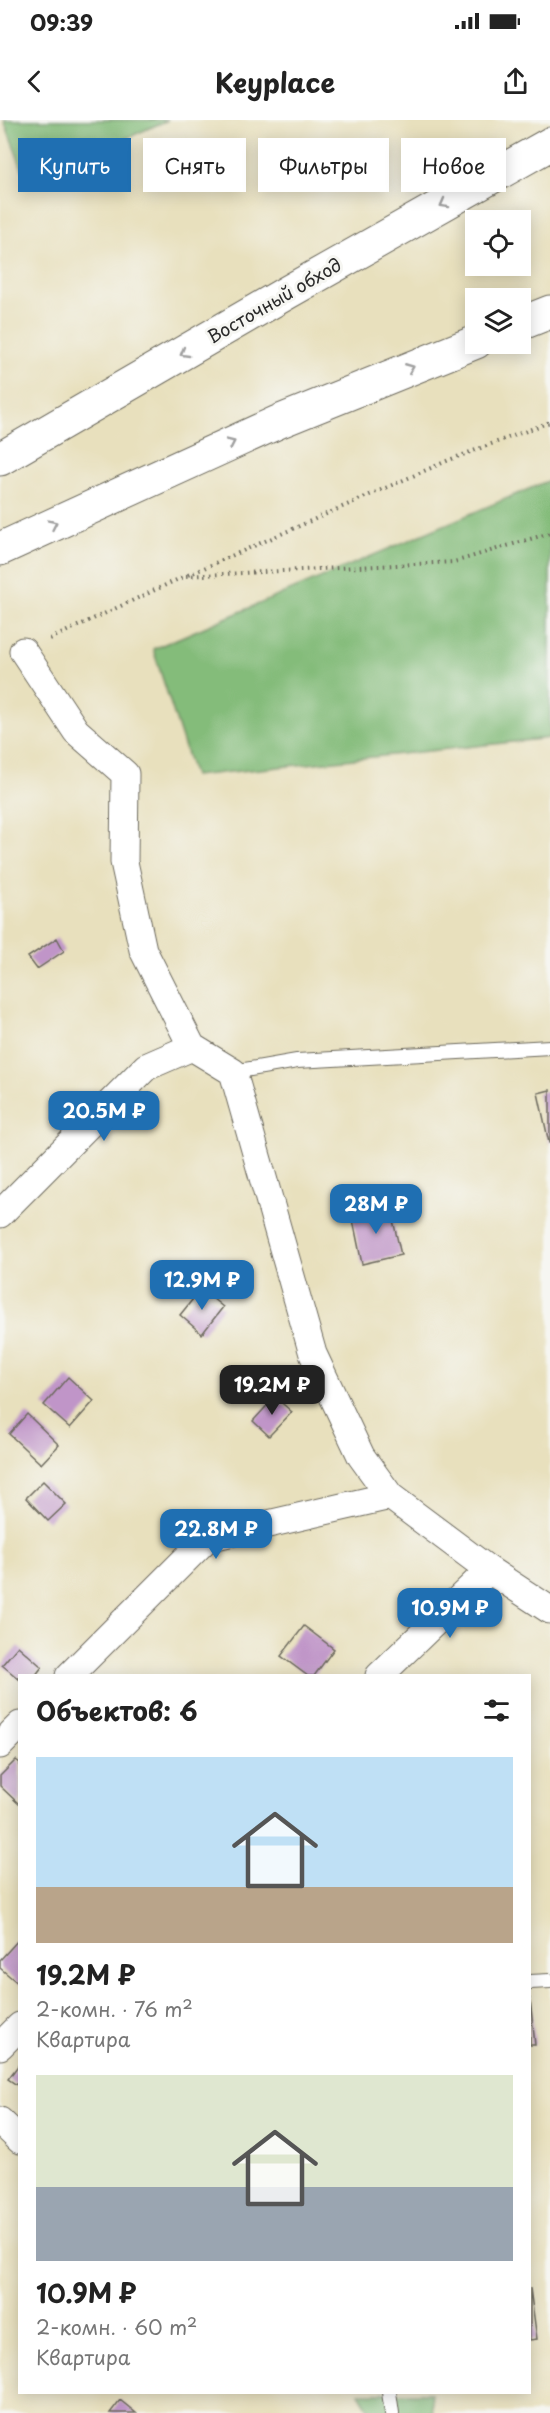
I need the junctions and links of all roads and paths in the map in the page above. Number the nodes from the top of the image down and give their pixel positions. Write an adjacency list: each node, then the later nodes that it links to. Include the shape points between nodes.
1 (550, 144): 6 (highway, Восточный обход, one-way to 6)
2 (550, 312): 3 (highway)
3 (531, 320)
4 (465, 346): 8 (highway, one-way to 4, via 278,422)
5 (550, 422): 9 (path, via 449,460)
6 (0, 459)
7 (550, 533): 9 (path, via 454,562)
8 (0, 549)
9 (185, 576): 10 (path)
10 (23, 651): 11 (street, via 76,731 125,774 124,862 143,950)
11 (192, 1047): 13 (street); 14 (street, via 146,1067)
12 (550, 1047): 13 (lane, via 297,1061)
13 (233, 1072): 15 (street, via 313,1354 361,1456)
14 (0, 1214)
15 (390, 1496): 16 (street); 18 (street, via 207,1538)
16 (489, 1570): 17 (street); 19 (street)
17 (550, 1610)
18 (71, 1674)
19 (381, 1674)
20 (18, 1727): 21 (street)
21 (0, 1745)
22 (550, 1981): 23 (lane)
23 (531, 1982)
24 (18, 2028): 25 (street)
25 (0, 2046)
26 (0, 2121): 27 (street)
27 (18, 2138)
28 (390, 2394): 29 (lane)
29 (392, 2413)

